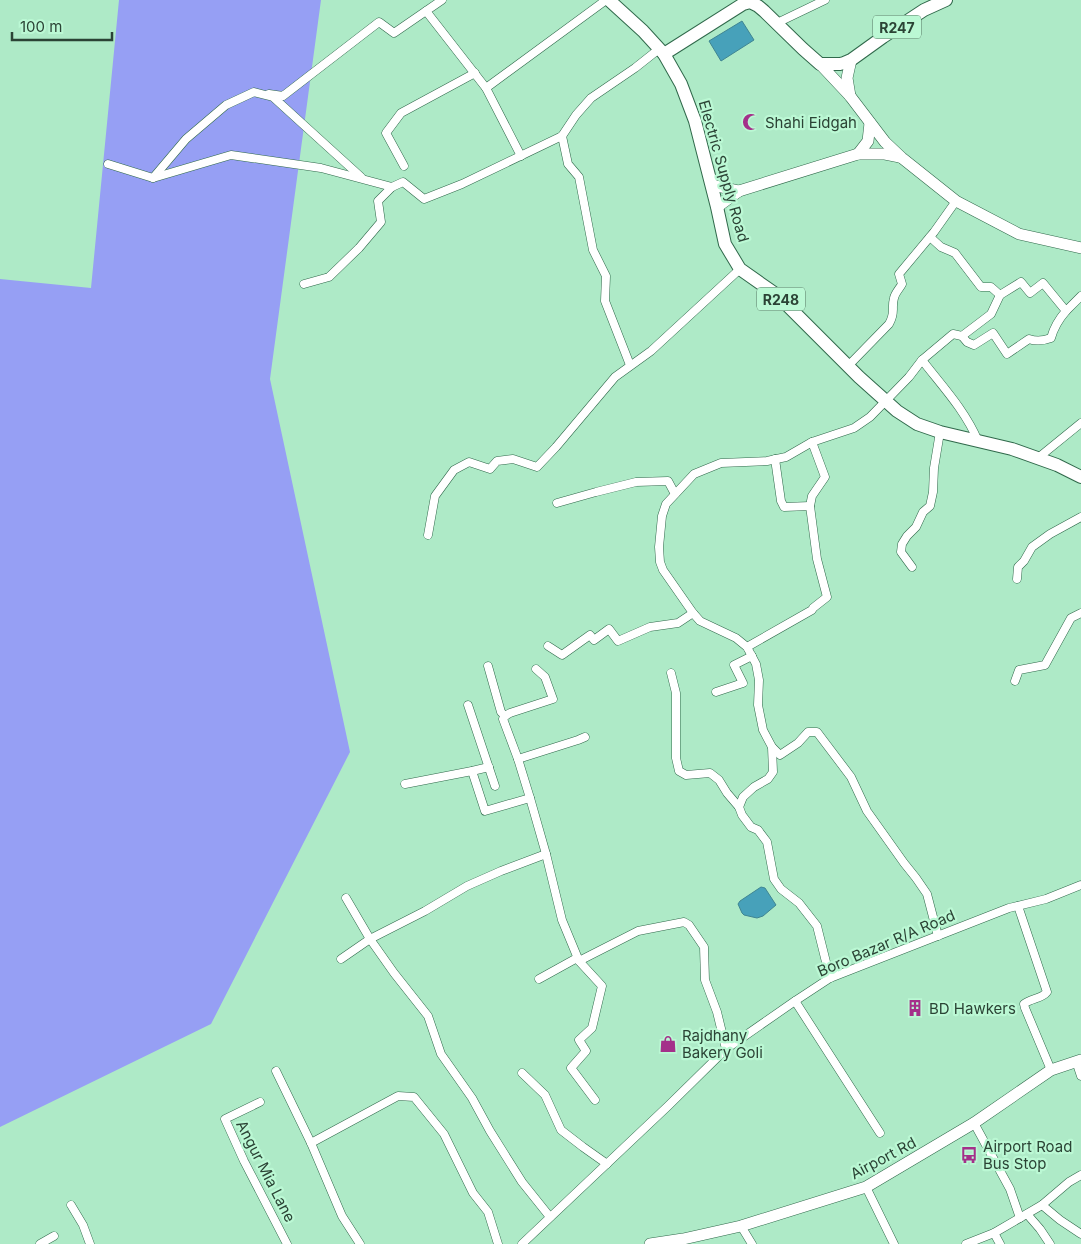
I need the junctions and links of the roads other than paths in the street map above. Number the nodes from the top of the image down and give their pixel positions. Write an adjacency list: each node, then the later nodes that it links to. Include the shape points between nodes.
1 (442, 0): 6 (street)
2 (607, 0): 8 (main road, Electric Supply Road / R248); 12 (street)
3 (825, 0): 7 (street)
4 (946, 0): 9 (main road, R247, via 924,10)
5 (751, 1): 7 (main road); 8 (main road)
6 (426, 11): 11 (street); 13 (street, via 394,33 379,22 283,96)
7 (777, 23): 10 (main road)
8 (662, 52): 16 (street, via 591,98); 24 (main road, Electric Supply Road / R248, via 681,84 695,121)
9 (851, 60): 10 (main road, R247, via 844,64); 14 (main road, via 847,78)
10 (820, 64): 14 (main road)
11 (475, 74): 12 (street); 21 (street, via 401,113 386,133)
12 (486, 88): 18 (street)
13 (254, 92): 22 (street, via 226,105 186,139); 23 (street, via 273,97)
14 (850, 96): 15 (main road)
15 (870, 123): 17 (main road, via 868,141); 19 (main road)
16 (562, 136): 18 (street); 38 (street, via 568,164 579,177 593,250 606,276 604,301)
17 (858, 154): 19 (main road); 26 (main road)
18 (521, 156): 25 (street, via 424,199 403,182)
19 (902, 158): 27 (main road)
20 (108, 164): 22 (street)
21 (404, 166)
22 (153, 178): 23 (street, via 231,155 321,168)
23 (362, 179): 25 (street)
24 (712, 185): 26 (main road); 28 (main road, Electric Supply Road / R248)
25 (392, 187): 32 (street, via 378,200 381,222 359,248 329,277)
26 (739, 191): 28 (main road)
27 (956, 201): 29 (street); 30 (main road, via 1019,234)
28 (717, 207): 31 (main road, Electric Supply Road / R248, via 725,244)
29 (930, 237): 33 (street, via 941,247 956,253 981,287 991,286); 39 (street, via 899,274 902,284 894,296 890,324)
30 (1081, 248)
31 (740, 269): 38 (street, via 652,351); 39 (main road, Electric Supply Road / R248, via 778,295)
32 (304, 284)
33 (1000, 295): 35 (street, via 1020,282 1030,293 1043,283); 36 (street, via 991,314)
34 (1081, 296): 35 (street)
35 (1066, 311): 36 (street, via 1051,338 1044,341 1029,339 1007,354 992,333 974,345)
36 (962, 336): 37 (street, via 953,334)
37 (922, 360): 40 (street); 43 (street, via 962,411)
38 (630, 365): 52 (street, via 615,377 537,467 513,459 497,461 490,469 469,462 454,470 435,496)
39 (848, 366): 40 (main road, Electric Supply Road / R248)
40 (886, 401): 42 (main road, Electric Supply Road / R248, via 917,424); 44 (street, via 854,428)
41 (1081, 423): 45 (street)
42 (940, 432): 43 (main road, Electric Supply Road / R248); 53 (street, via 930,506 902,544 901,552)
43 (978, 441): 45 (main road, Electric Supply Road / R248)
44 (812, 442): 46 (street, via 786,457); 50 (street, via 825,477 812,496)
45 (1038, 458): 47 (main road, Electric Supply Road / R248)
46 (775, 459): 48 (street, via 721,463 694,474); 50 (street, via 784,507)
47 (1081, 477)
48 (674, 494): 49 (street, via 668,480 636,482); 55 (street, via 662,516 660,562)
49 (556, 503)
50 (810, 506): 58 (street, via 817,559 827,597 812,610)
51 (1081, 517): 54 (street, via 1032,547 1018,567)
52 (428, 535)
53 (912, 567)
54 (1017, 579)
55 (693, 613): 57 (street, via 678,623 650,627 618,640 610,629 594,640 590,635 562,654); 58 (street, via 700,621 736,638)
56 (1081, 613): 63 (street, via 1070,618 1045,665 1018,670)
57 (548, 646)
58 (747, 648): 59 (street)
59 (752, 656): 64 (street, via 734,665 743,683); 68 (street, via 759,680 758,704 763,730)
60 (488, 666): 66 (street)
61 (536, 669): 66 (street, via 545,677 554,699)
62 (671, 673): 75 (street, via 676,693 679,771 686,775 710,773)
63 (1015, 681)
64 (716, 692)
65 (468, 705): 70 (street)
66 (505, 716): 69 (street, via 503,719)
67 (584, 736): 69 (street)
68 (772, 746): 75 (street, via 773,772 768,780 742,797); 80 (street, via 780,755 808,732 818,732 851,777 866,811 927,894)
69 (518, 758): 74 (street)
70 (489, 766): 71 (street); 73 (street)
71 (472, 772): 72 (street); 74 (street, via 485,810)
72 (405, 784)
73 (495, 786)
74 (530, 798): 76 (street)
75 (739, 807): 84 (street, via 751,827 758,830 767,842 774,879 817,926)
76 (546, 854): 81 (street, via 467,886); 83 (street, via 562,920)
77 (1081, 885): 79 (street, Boro Bazar R/A Road)
78 (346, 898): 81 (street)
79 (1018, 906): 80 (street, Boro Bazar R/A Road); 89 (street, via 1047,992 1027,1001 1024,1008)
80 (938, 936): 84 (street, Boro Bazar R/A Road)
81 (370, 939): 82 (street); 104 (street, via 428,1016 441,1054 472,1098 522,1182)
82 (341, 958)
83 (578, 960): 85 (street); 87 (street, via 638,931 684,922 704,947 705,980); 93 (street, via 602,986 592,1028 579,1040 586,1051 572,1068)
84 (830, 978): 86 (street, Boro Bazar R/A Road)
85 (539, 979)
86 (795, 1001): 87 (street, Boro Bazar R/A Road); 96 (street)
87 (726, 1049): 98 (street, Boro Bazar R/A Road)
88 (1078, 1061): 89 (main road, Airport Rd); 92 (street)
89 (1051, 1070): 95 (main road, Airport Rd)
90 (276, 1071): 97 (street)
91 (522, 1073): 98 (street, via 545,1095 561,1130)
92 (1081, 1076)
93 (595, 1100)
94 (260, 1102): 111 (street, Angur Mia Lane, via 224,1120)
95 (974, 1123): 100 (main road, Airport Rd); 103 (street)
96 (880, 1133)
97 (310, 1143): 112 (street, via 342,1216); 113 (street, via 398,1096 414,1097 444,1134 472,1193 488,1212)
98 (607, 1164): 104 (street, Boro Bazar R/A Road)
99 (1081, 1175): 102 (street)
100 (866, 1187): 105 (main road, Airport Rd); 117 (street)
101 (71, 1205): 110 (street)
102 (1042, 1205): 103 (street); 107 (street)
103 (1023, 1216): 106 (street); 120 (street, via 1040,1228)
104 (550, 1217): 114 (street, Boro Bazar R/A Road)
105 (741, 1226): 115 (main road, Airport Rd); 116 (street)
106 (994, 1233): 118 (street); 119 (street)
107 (1081, 1234)
108 (54, 1236): 109 (street)
109 (40, 1244)
110 (90, 1244)
111 (287, 1244)
112 (360, 1244)
113 (498, 1244)
114 (522, 1244)
115 (650, 1244)
116 (752, 1244)
117 (894, 1244)
118 (966, 1244)
119 (1000, 1244)
120 (1050, 1244)

